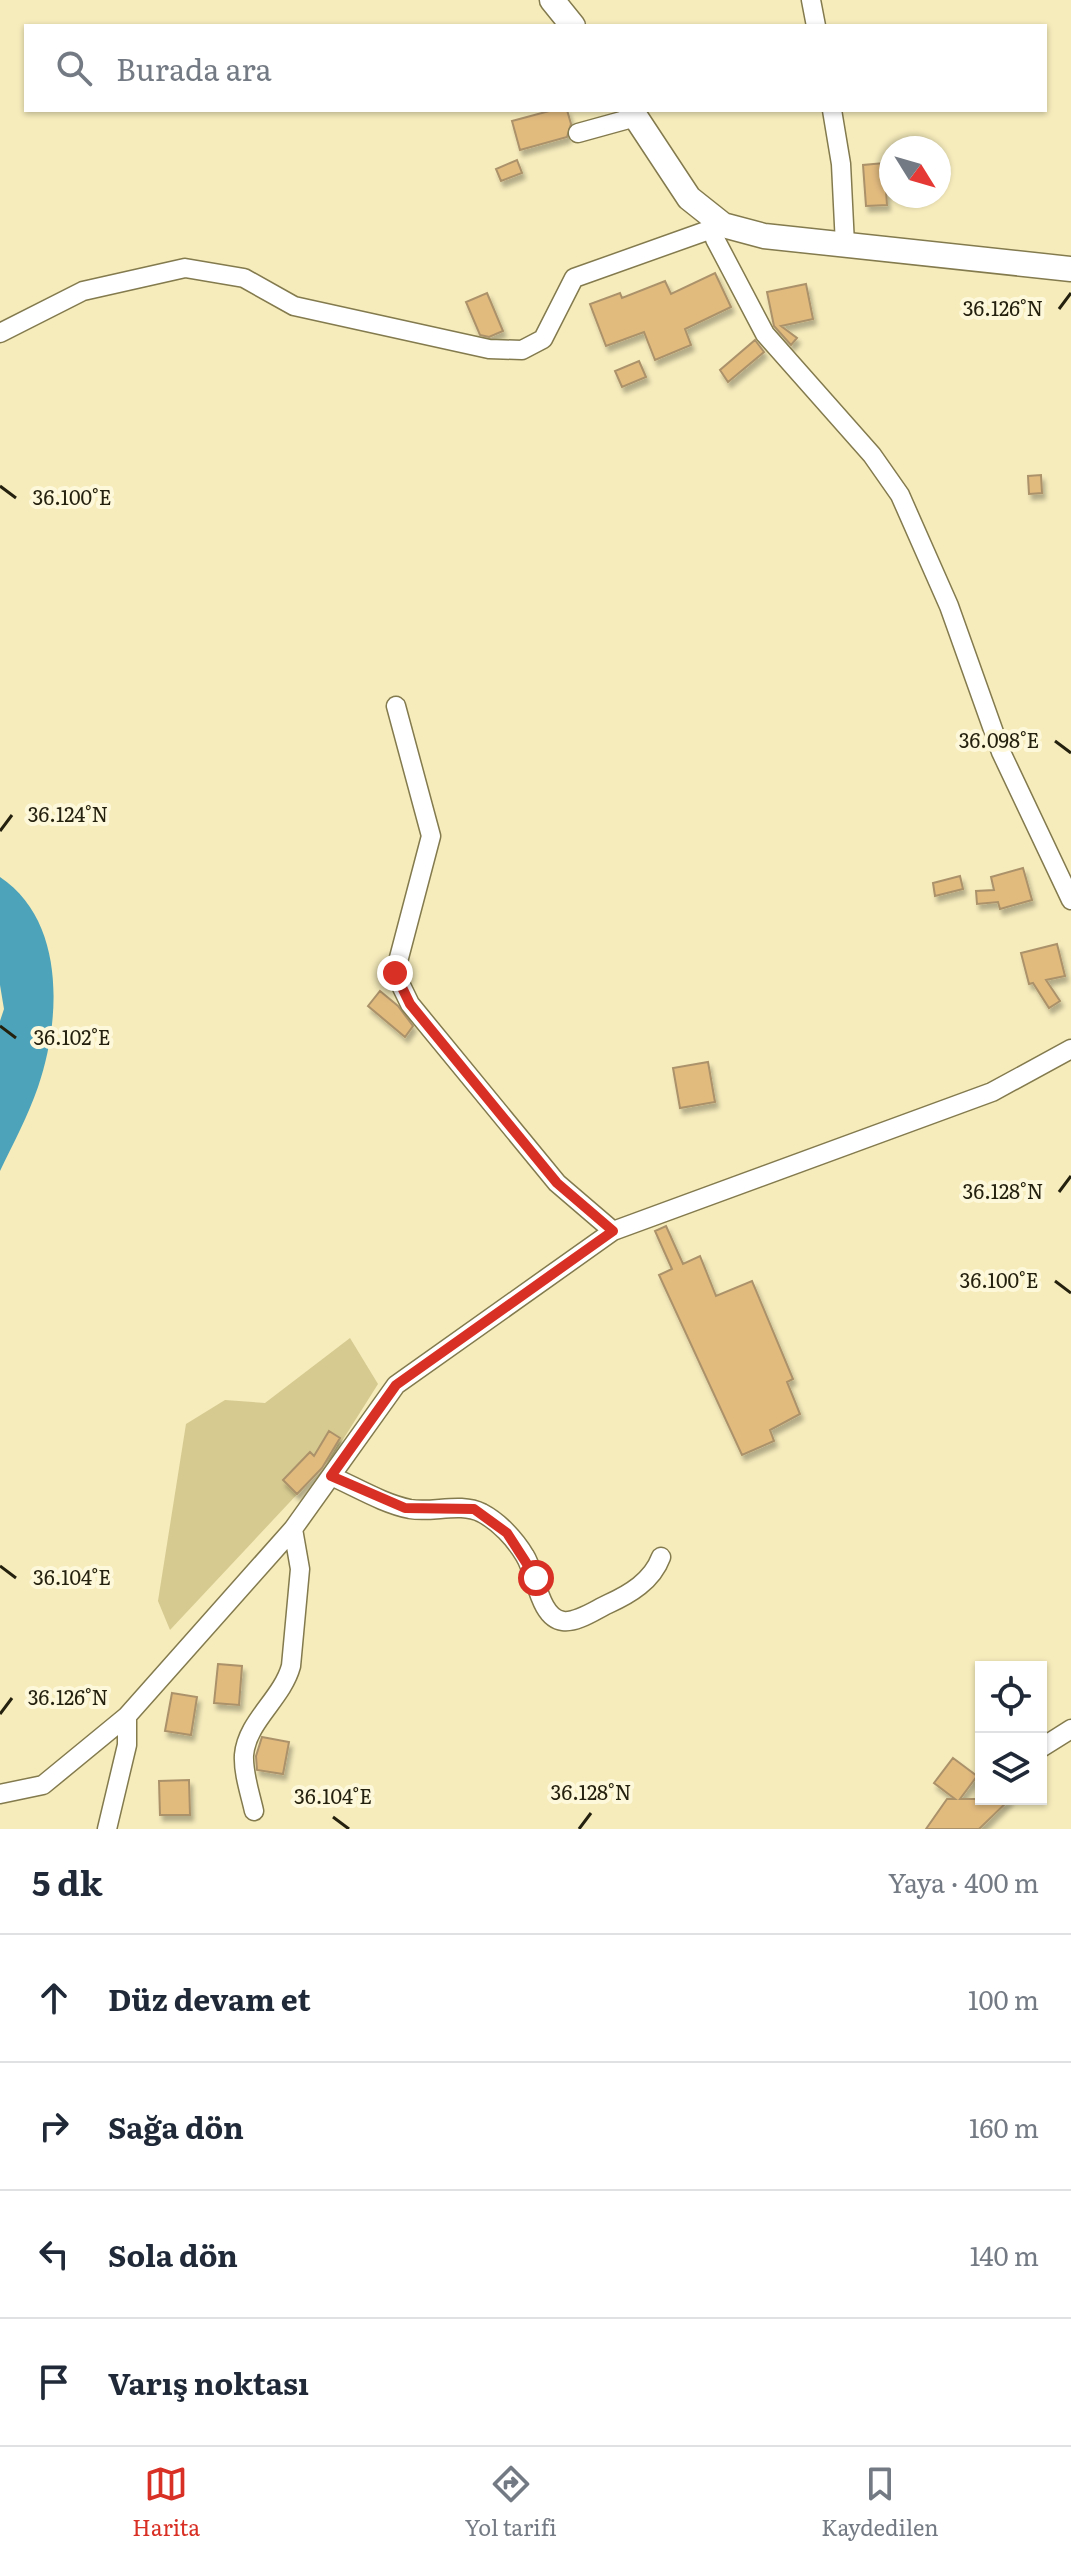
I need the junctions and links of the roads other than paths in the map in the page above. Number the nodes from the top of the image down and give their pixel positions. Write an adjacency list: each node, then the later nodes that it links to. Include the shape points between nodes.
1 (552, 0): 3 (street)
2 (811, 0): 4 (street)
3 (571, 24)
4 (816, 24)
5 (833, 112): 9 (street)
6 (634, 114): 7 (street); 8 (street, via 689,198)
7 (578, 133)
8 (719, 227): 9 (street); 11 (street, via 574,278 543,339 522,350 489,349 294,306 244,278 185,268 83,291); 13 (street, via 715,239 765,334 872,455 900,495 949,606 1001,752)
9 (845, 245): 10 (street)
10 (1071, 269)
11 (0, 333)
12 (396, 706): 15 (street, via 431,836 395,973 410,1004 557,1183)
13 (1071, 900)
14 (1071, 1049): 15 (street, via 992,1092)
15 (613, 1231): 16 (street, via 396,1385)
16 (331, 1476): 17 (street); 18 (street, via 405,1508 458,1507 489,1517 525,1555 544,1606 561,1621 628,1595 645,1582)
17 (293, 1529): 19 (street); 23 (street, via 300,1569 291,1666 244,1753)
18 (661, 1557)
19 (127, 1716): 22 (street, via 43,1785); 24 (street, via 127,1745)
20 (1071, 1729): 21 (street)
21 (1047, 1744)
22 (0, 1794)
23 (254, 1811)
24 (107, 1829)

